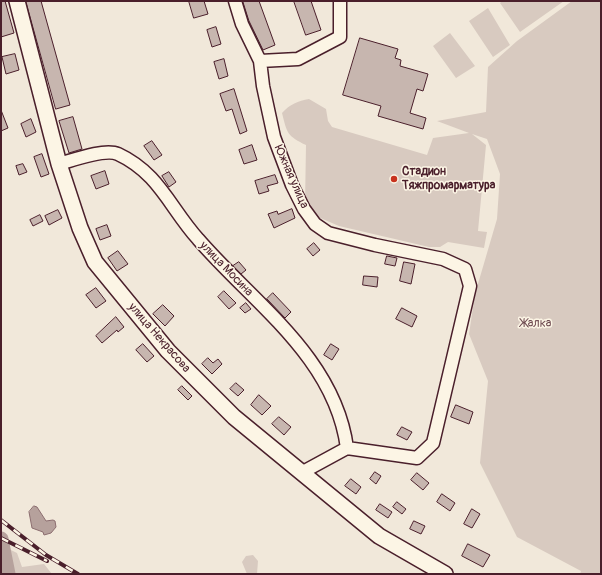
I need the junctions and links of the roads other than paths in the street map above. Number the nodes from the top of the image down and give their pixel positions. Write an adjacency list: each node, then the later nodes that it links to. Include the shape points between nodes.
1 (17, 1): 5 (main road, улица Некрасова)
2 (234, 1): 4 (street, Южная улица)
3 (340, 1): 4 (street, via 340,36 298,59)
4 (260, 61): 6 (street, Южная улица, via 274,137 295,191 315,224 328,233 443,259 465,269 470,286 434,443 417,458)
5 (59, 164): 6 (street, улица Мосина, via 100,153 117,153 152,176 197,239 303,349 320,374 335,405 345,432); 7 (main road, улица Некрасова, via 80,228 95,262 168,351 234,417)
6 (347, 448): 7 (street)
7 (302, 473): 8 (main road, улица Некрасова, via 379,536)
8 (445, 574)

